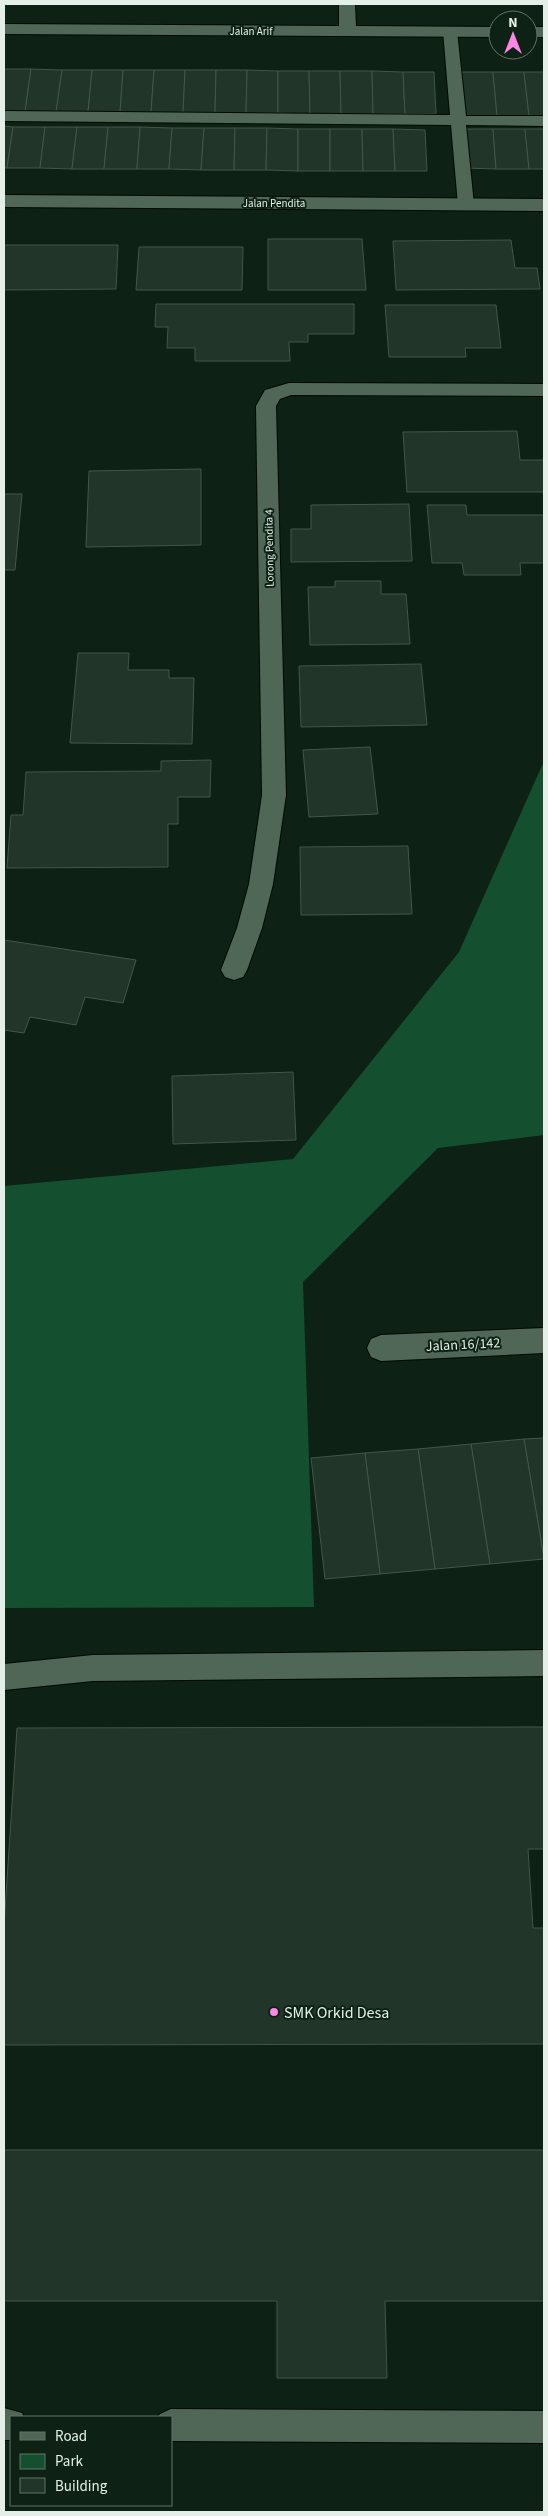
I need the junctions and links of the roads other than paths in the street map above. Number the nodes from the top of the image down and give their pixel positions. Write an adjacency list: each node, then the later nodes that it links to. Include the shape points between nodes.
1 (347, 4): 3 (street)
2 (4, 29): 3 (street, Jalan Arif)
3 (348, 31): 4 (street, Jalan Arif)
4 (450, 32): 5 (street, Jalan Arif); 7 (lane)
5 (488, 32)
6 (4, 116): 7 (lane)
7 (458, 120): 8 (lane); 10 (lane)
8 (544, 121)
9 (4, 201): 10 (street, Jalan Pendita)
10 (466, 205): 11 (street, Jalan Pendita)
11 (544, 205)
12 (544, 390): 13 (street, Lorong Pendita 4, via 289,389 272,394 266,406 274,795 270,837 248,936)
13 (234, 970)
14 (544, 1340): 15 (street, Jalan 16/142)
15 (381, 1348)
16 (544, 1663): 17 (lane, via 93,1668)
17 (4, 1677)
18 (172, 2425): 19 (lane)
19 (544, 2427)

